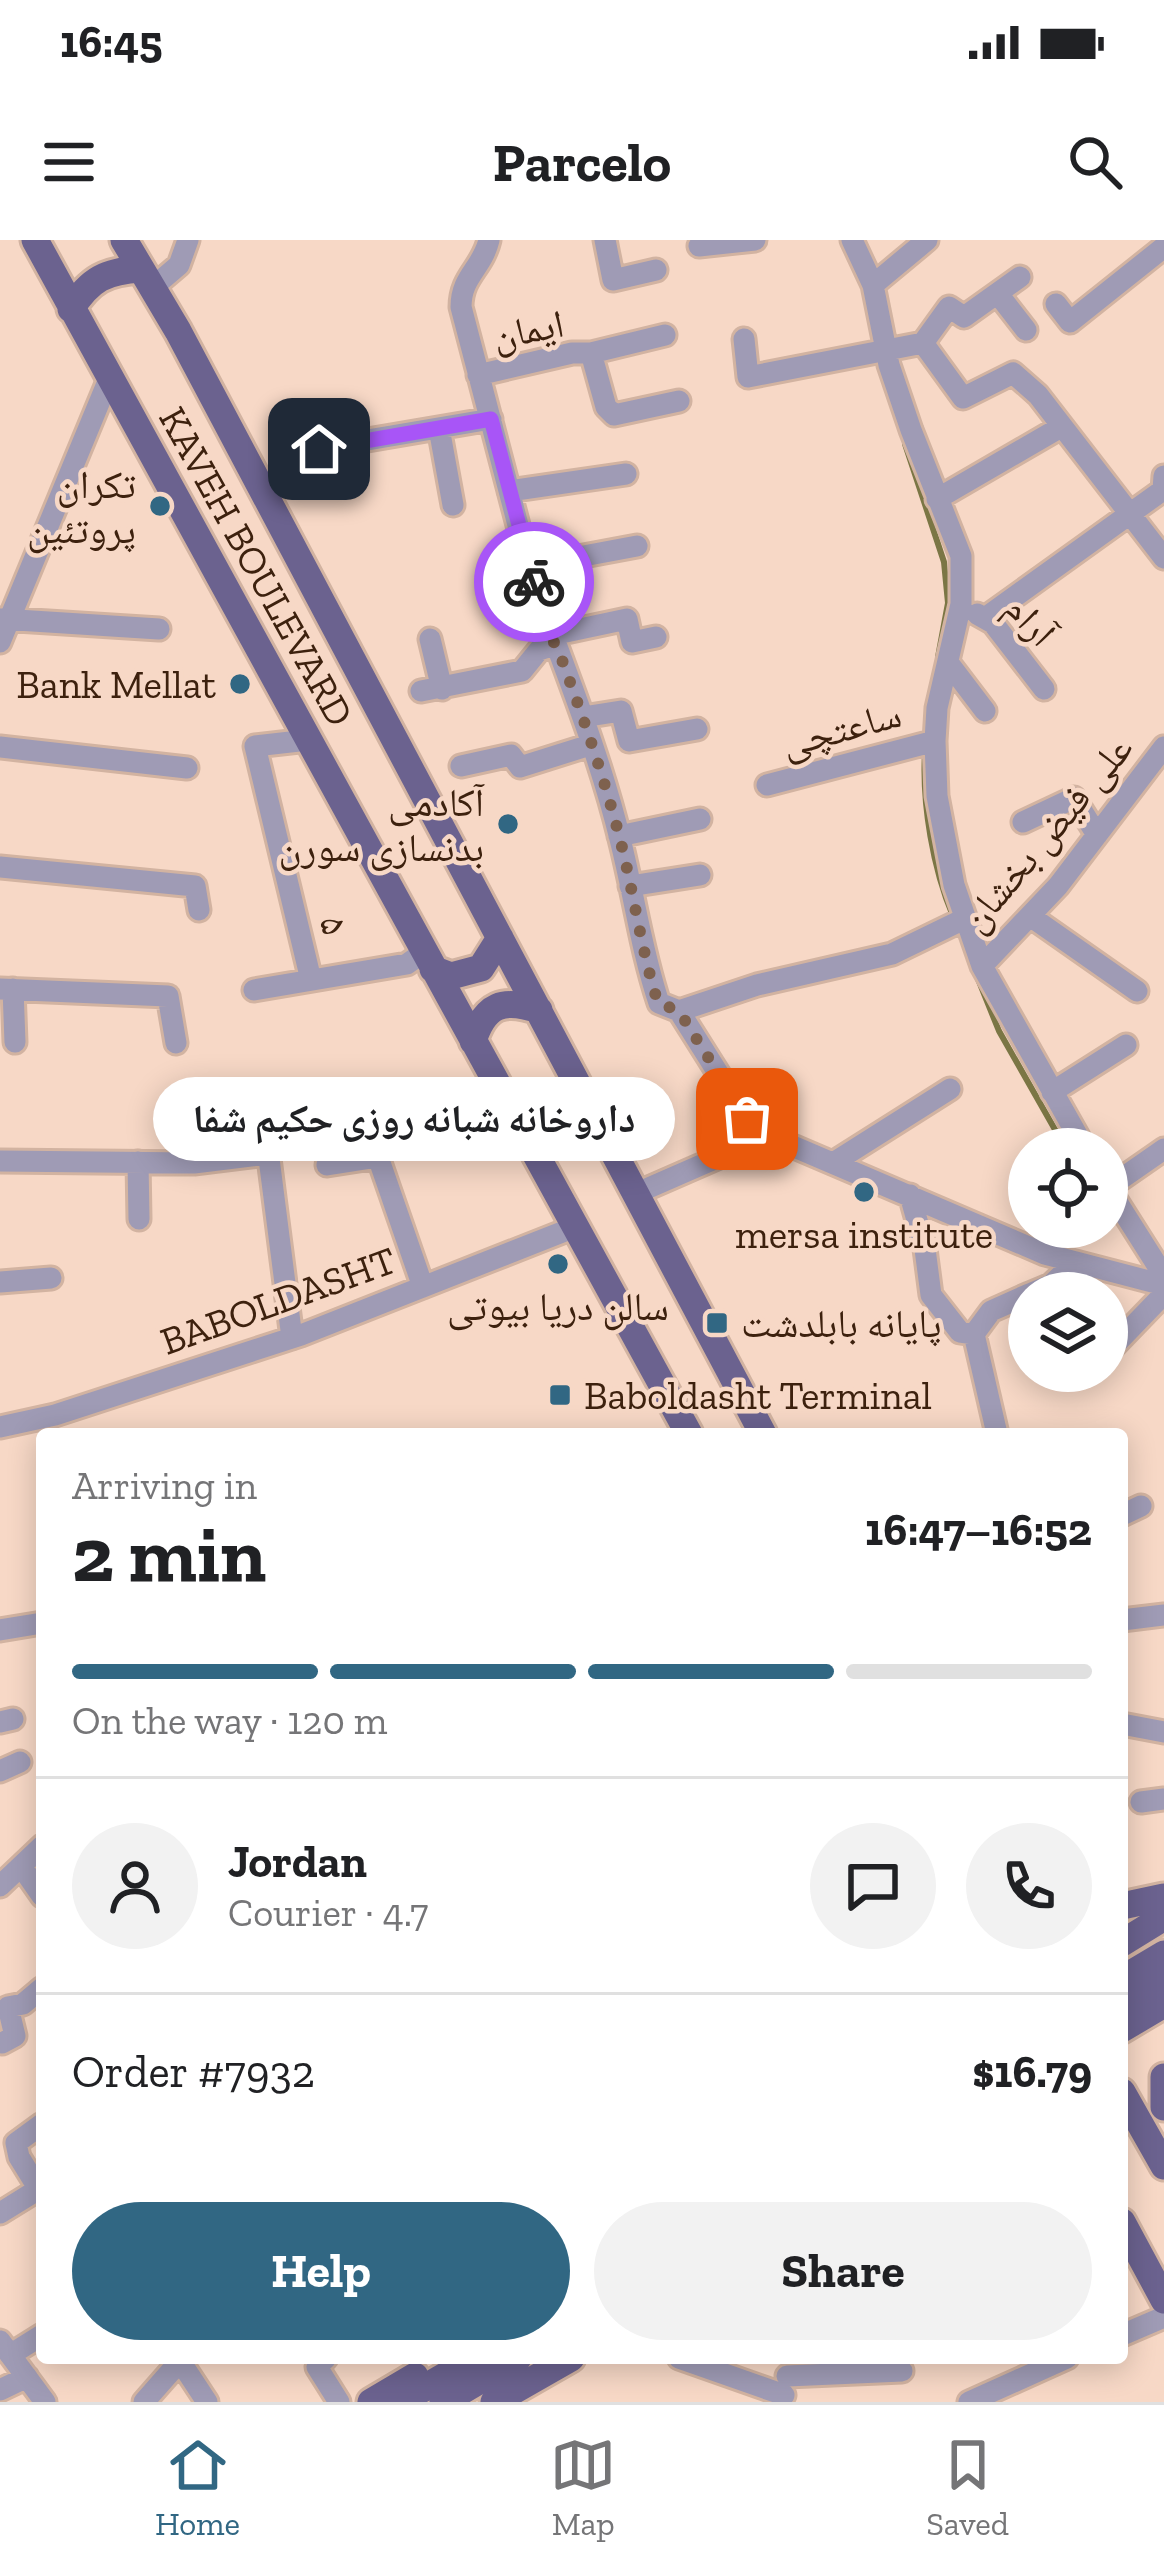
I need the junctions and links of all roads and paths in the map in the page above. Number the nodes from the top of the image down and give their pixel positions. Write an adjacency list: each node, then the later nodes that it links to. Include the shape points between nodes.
1 (35, 240): 17 (main road, KAVEH BOULEVARD)
2 (124, 240): 13 (main road, KAVEH BOULEVARD)
3 (188, 240): 13 (street, via 179,265)
4 (489, 240): 24 (street, via 461,287)
5 (604, 240): 11 (street, via 613,280)
6 (755, 240): 9 (street)
7 (927, 240): 14 (street)
8 (856, 242): 14 (street)
9 (699, 246)
10 (1164, 247): 16 (street, via 1070,322)
11 (656, 270)
12 (1020, 277): 15 (street)
13 (147, 279): 17 (main road, via 110,271 86,285); 70 (main road, KAVEH BOULEVARD)
14 (873, 285): 22 (street)
15 (998, 294): 18 (street); 21 (street, via 964,316 949,307)
16 (1056, 304)
17 (71, 309): 25 (main road, KAVEH BOULEVARD)
18 (1026, 330)
19 (665, 335): 23 (street, ایمان)
20 (744, 339): 22 (street, via 748,377)
21 (923, 343): 22 (street); 28 (street, via 963,398 1013,373)
22 (880, 350): 34 (street)
23 (591, 353): 24 (street, ایمان); 26 (street, ایمان, via 614,415)
24 (478, 375): 27 (street)
25 (110, 379): 42 (street); 52 (main road, KAVEH BOULEVARD)
26 (679, 401)
27 (491, 419): 29 (street); 33 (street)
28 (1061, 427): 34 (street); 36 (street)
29 (439, 428): 30 (street); 35 (street)
30 (291, 453)
31 (626, 474): 33 (street)
32 (1164, 476): 36 (street, via 1163,490)
33 (509, 491): 39 (street)
34 (937, 499): 40 (street, via 961,556)
35 (453, 505)
36 (1131, 512): 38 (street); 41 (street)
37 (637, 546): 39 (street)
38 (1164, 558)
39 (530, 566): 46 (street)
40 (961, 604): 41 (street, آرام); 47 (street)
41 (985, 619): 48 (street, آرام)
42 (3, 628): 43 (street)
43 (159, 629)
44 (656, 637): 46 (street, via 632,642 627,619)
45 (430, 640): 46 (street, via 432,690 522,671)
46 (552, 640): 50 (street)
47 (950, 665): 49 (street); 53 (street)
48 (1045, 689)
49 (985, 711)
50 (584, 717): 51 (street, via 621,711 629,741); 54 (street)
51 (697, 729)
52 (308, 740): 71 (main road, KAVEH BOULEVARD); 73 (street, ۵, via 255,746)
53 (926, 743): 59 (street, ساعتچی); 69 (street)
54 (590, 745): 57 (street, via 520,767 511,755); 63 (street)
55 (0, 747): 58 (street)
56 (1164, 747): 62 (street, علی فیض بخشان)
57 (461, 766)
58 (187, 768)
59 (767, 785)
60 (700, 819): 63 (street)
61 (1023, 822): 62 (street, via 1073,798)
62 (1097, 835): 68 (street, علی فیض بخشان)
63 (619, 836): 66 (street)
64 (0, 867): 67 (street, via 195,886)
65 (700, 874): 66 (street)
66 (630, 886): 78 (street, via 658,1003)
67 (199, 910)
68 (1030, 916): 72 (street, علی فیض بخشان); 76 (street)
69 (958, 922): 72 (street); 78 (street, via 892,954)
70 (500, 938): 71 (main road, via 481,968 451,976); 77 (main road, KAVEH BOULEVARD)
71 (429, 960): 73 (street, via 356,963); 79 (main road, KAVEH BOULEVARD)
72 (982, 966): 84 (street)
73 (311, 980): 75 (street)
74 (7, 989): 80 (street); 81 (street, via 169,996)
75 (254, 990)
76 (1136, 991)
77 (539, 1010): 79 (main road, via 515,1001 496,1007); 97 (main road, KAVEH BOULEVARD)
78 (679, 1011): 88 (street, via 747,1119)
79 (473, 1041): 101 (main road, KAVEH BOULEVARD)
80 (15, 1042)
81 (176, 1042)
82 (1126, 1045): 84 (street)
83 (950, 1089): 94 (street)
84 (1052, 1092): 86 (street)
85 (249, 1098): 90 (street, via 261,1096)
86 (1073, 1128)
87 (434, 1139): 91 (street, via 385,1148)
88 (750, 1148): 94 (street, via 790,1145); 97 (street)
89 (1164, 1149): 96 (street)
90 (268, 1154): 93 (street); 111 (street)
91 (378, 1157): 95 (street); 107 (street)
92 (0, 1161): 93 (street)
93 (138, 1162): 99 (street)
94 (833, 1163): 98 (street)
95 (327, 1166)
96 (1128, 1173)
97 (637, 1193): 115 (main road, KAVEH BOULEVARD)
98 (910, 1196): 102 (street); 110 (street, via 931,1295 960,1332)
99 (139, 1219)
100 (1128, 1222): 106 (street)
101 (575, 1227): 107 (street, BABOLDASHT); 114 (main road, KAVEH BOULEVARD)
102 (1074, 1263): 103 (street); 106 (street)
103 (1065, 1272)
104 (51, 1278): 105 (street)
105 (0, 1282)
106 (1164, 1285): 109 (street)
107 (422, 1287): 111 (street, BABOLDASHT)
108 (1008, 1304): 110 (street)
109 (1128, 1329)
110 (974, 1334): 116 (street)
111 (292, 1338): 112 (street, BABOLDASHT)
112 (66, 1423): 113 (street, BABOLDASHT)
113 (0, 1426)
114 (685, 1428)
115 (760, 1428)
116 (996, 1428)
117 (1164, 1615): 118 (street)
118 (1128, 1619)
119 (36, 1624): 120 (street)
120 (0, 1630)
121 (1128, 1725): 122 (street)
122 (1164, 1732)
123 (36, 1852): 124 (street)
124 (21, 1866): 125 (street); 126 (street)
125 (0, 1886)
126 (36, 1887)
127 (1164, 1897): 128 (main road)
128 (1128, 1905)
129 (1164, 1917): 130 (main road)
130 (1128, 1939)
131 (1164, 1954): 132 (main road)
132 (1128, 1975)
133 (1164, 1977): 135 (main road)
134 (36, 1993): 138 (street, via 8,2007 15,2036)
135 (1128, 1998)
136 (1164, 2004): 137 (main road)
137 (1128, 2025)
138 (2, 2043)
139 (1164, 2078): 141 (main road)
140 (1128, 2103): 143 (main road)
141 (1164, 2107)
142 (36, 2128): 144 (street, via 16,2143)
143 (1164, 2166)
144 (36, 2186)
145 (36, 2195): 146 (street)
146 (0, 2213)
147 (1128, 2233): 148 (main road)
148 (1164, 2300)
149 (1164, 2317): 150 (street)
150 (1128, 2332)
151 (36, 2338): 152 (street)
152 (5, 2348): 163 (street)
153 (178, 2364): 167 (street)
154 (184, 2364): 168 (street)
155 (320, 2364): 169 (street)
156 (434, 2364): 170 (main road)
157 (466, 2364): 171 (main road)
158 (508, 2364): 172 (main road)
159 (560, 2364): 173 (main road)
160 (717, 2364): 164 (street)
161 (1054, 2364): 174 (street)
162 (902, 2371): 164 (street)
163 (27, 2377): 165 (street); 166 (street)
164 (786, 2383)
165 (0, 2390)
166 (45, 2402)
167 (144, 2402)
168 (207, 2402)
169 (339, 2402)
170 (371, 2402)
171 (400, 2402)
172 (443, 2402)
173 (494, 2402)
174 (969, 2402)

